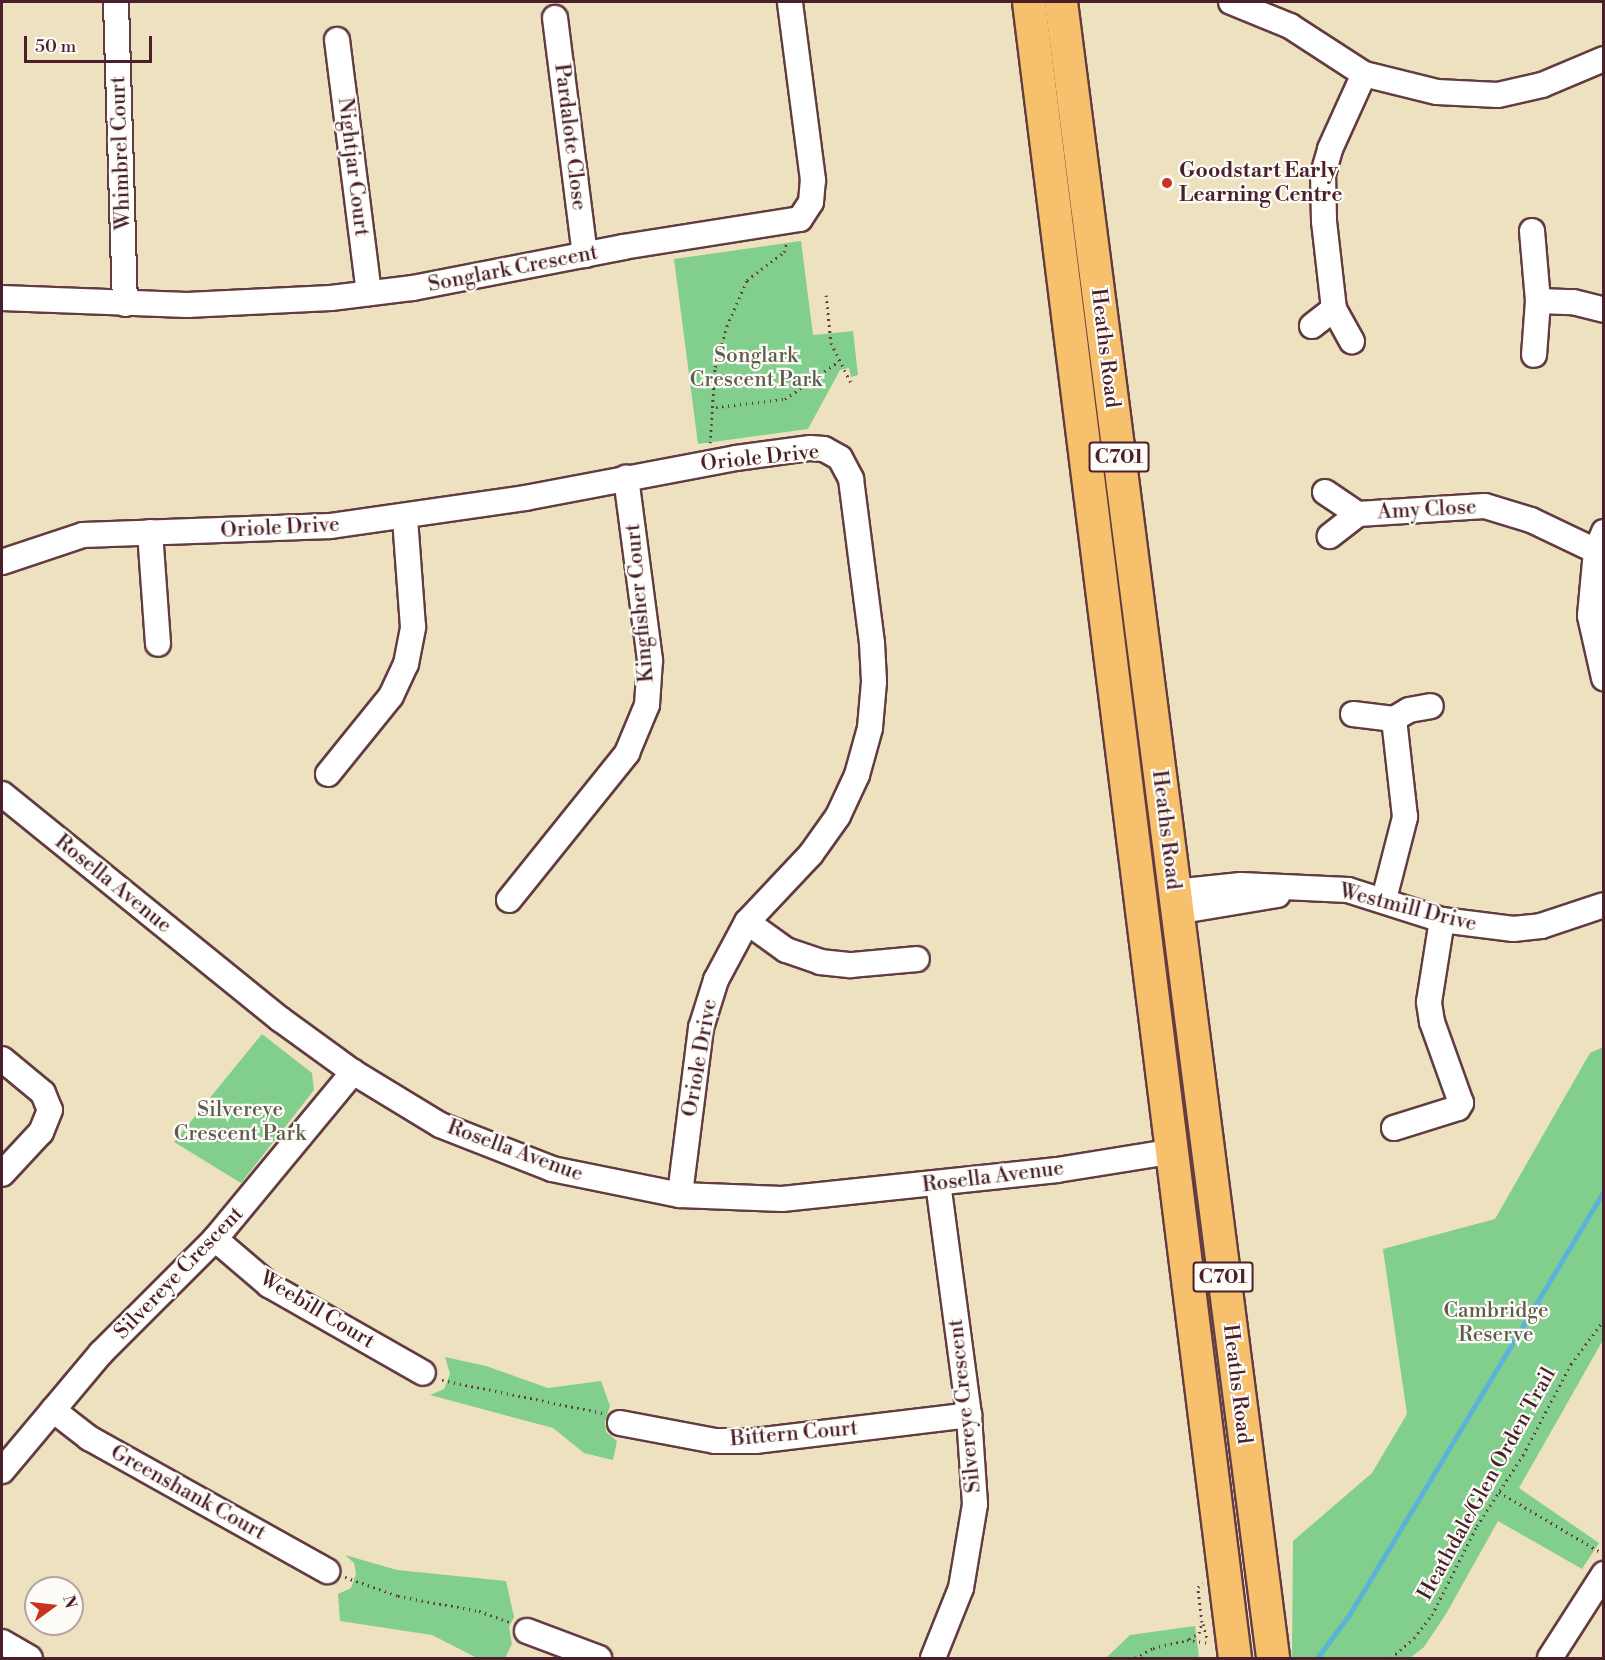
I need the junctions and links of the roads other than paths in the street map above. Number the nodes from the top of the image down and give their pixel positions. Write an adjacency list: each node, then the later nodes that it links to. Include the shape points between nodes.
1 (116, 2): 17 (street, Whimbrel Court)
2 (790, 2): 13 (street, Songlark Crescent, via 813,193 808,210 800,219 773,225)
3 (1029, 2): 42 (main road, Heaths Road / C701)
4 (1061, 2): 40 (main road, Heaths Road / C701)
5 (1231, 2): 11 (street, via 1290,26)
6 (555, 18): 13 (street, Pardalote Close)
7 (337, 40): 14 (street, Nightjar Court)
8 (1604, 59): 10 (street)
9 (1604, 69): 10 (street)
10 (1577, 72): 11 (street, via 1498,95 1466,95)
11 (1364, 74): 18 (street, via 1330,149 1323,174 1324,221)
12 (1533, 231): 16 (street)
13 (585, 255): 14 (street, Songlark Crescent)
14 (369, 293): 17 (street, Songlark Crescent, via 237,304)
15 (2, 298): 17 (street, Songlark Crescent)
16 (1538, 301): 19 (street, via 1573,302); 22 (street)
17 (125, 304)
18 (1335, 309): 20 (street); 21 (street)
19 (1604, 310)
20 (1312, 326)
21 (1353, 341)
22 (1534, 355)
23 (626, 478): 26 (street, Oriole Drive); 39 (street, Kingfisher Court, via 650,660 647,705 627,753); 44 (street, Oriole Drive, via 810,448 824,449 840,458 851,478 874,663 870,728 849,794 824,838)
24 (1325, 492): 25 (street, Amy Close)
25 (1358, 514): 28 (street, Amy Close); 29 (street, Amy Close, via 1485,506)
26 (405, 518): 27 (street, Oriole Drive, via 247,531); 36 (street, via 414,627 406,664 391,696)
27 (150, 532): 30 (street, Oriole Drive, via 69,537); 31 (street)
28 (1330, 536)
29 (1600, 541): 32 (street, via 1590,616)
30 (2, 562)
31 (158, 644)
32 (1604, 678)
33 (1431, 706): 35 (street, via 1409,710)
34 (1353, 714): 35 (street, via 1379,714)
35 (1394, 719): 38 (street, via 1406,817)
36 (328, 774)
37 (2, 794): 47 (street, Rosella Avenue, via 280,1019)
38 (1384, 899): 40 (street, Westmill Drive, via 1348,890 1316,888); 43 (street, Westmill Drive)
39 (509, 900)
40 (1175, 902): 42 (main road); 49 (main road, Heaths Road / C701)
41 (1604, 905): 43 (street, Westmill Drive, via 1541,926 1513,929)
42 (1143, 908): 50 (main road, Heaths Road / C701)
43 (1442, 920): 48 (street, via 1430,1002 1432,1022 1461,1097 1458,1108)
44 (747, 922): 45 (street, via 786,950 819,962 851,965); 53 (street, Oriole Drive, via 725,960 707,1004)
45 (917, 959)
46 (2, 1059): 51 (street, via 43,1094 50,1110 40,1132)
47 (353, 1072): 53 (street, Rosella Avenue, via 440,1125 530,1161 609,1183); 54 (street, Silvereye Crescent)
48 (1394, 1128)
49 (1206, 1148): 50 (main road); 65 (main road, Heaths Road / C701)
50 (1170, 1152): 52 (street, Rosella Avenue); 64 (main road, Heaths Road / C701)
51 (2, 1174)
52 (938, 1184): 53 (street, Rosella Avenue, via 782,1200); 57 (street, Silvereye Crescent)
53 (680, 1195)
54 (215, 1239): 55 (street, Weebill Court, via 269,1285); 56 (street, Silvereye Crescent, via 100,1353)
55 (423, 1373)
56 (52, 1410): 59 (street, Silvereye Crescent); 60 (street, Greenshank Court, via 89,1438)
57 (969, 1415): 58 (street, Bittern Court, via 755,1441 715,1441); 68 (street, Silvereye Crescent, via 973,1526 961,1588)
58 (620, 1423)
59 (2, 1471)
60 (327, 1571)
61 (1604, 1574): 69 (street)
62 (527, 1631): 67 (street)
63 (2, 1642): 66 (street)
64 (1222, 1648)
65 (1272, 1650)
66 (30, 1659)
67 (599, 1659)
68 (933, 1659)
69 (1550, 1659)

